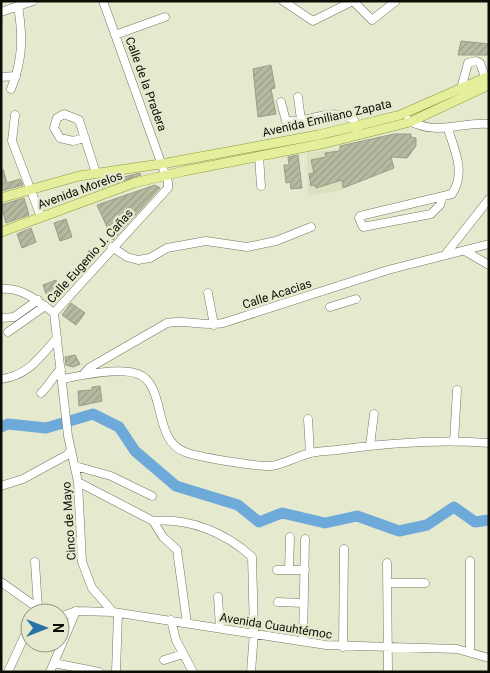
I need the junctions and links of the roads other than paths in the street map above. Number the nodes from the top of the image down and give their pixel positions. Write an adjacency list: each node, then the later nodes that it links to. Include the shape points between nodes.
1 (33, 1): 6 (street)
2 (104, 1): 9 (street, Calle de la Pradera)
3 (283, 1): 4 (street, via 313,20)
4 (353, 1): 5 (street, via 372,20)
5 (396, 1)
6 (18, 6): 7 (street); 10 (street, via 23,34)
7 (1, 12)
8 (165, 18): 9 (street)
9 (115, 35): 26 (street, Calle de la Pradera)
10 (16, 76): 11 (street); 13 (street)
11 (1, 77)
12 (488, 79): 14 (main road, Avenida Emiliano Zapata); 14 (street, via 480,62 468,63); 20 (main road, Avenida Emiliano Zapata)
13 (11, 89)
14 (461, 89): 18 (main road, Avenida Emiliano Zapata)
15 (298, 97): 19 (street)
16 (281, 102): 19 (street, via 286,121)
17 (15, 115): 30 (street, via 12,140)
18 (400, 115): 20 (street); 23 (main road, Avenida Emiliano Zapata)
19 (301, 120): 23 (street, via 342,114 354,120)
20 (410, 122): 22 (street); 23 (main road, Avenida Emiliano Zapata)
21 (489, 124): 22 (street)
22 (448, 129): 32 (street, via 460,170 459,184 452,194)
23 (357, 131): 25 (main road, Avenida Emiliano Zapata); 26 (main road, Avenida Emiliano Zapata)
24 (85, 138): 27 (street)
25 (258, 156): 28 (main road, Avenida Emiliano Zapata); 29 (street)
26 (163, 164): 27 (main road, Avenida Emiliano Zapata); 28 (street, Calle de la Pradera)
27 (96, 173): 30 (main road, Avenida Emiliano Zapata)
28 (168, 175): 34 (main road, Avenida Morelos, via 126,186); 38 (street, Calle Eugenio J. Cañas, via 168,188)
29 (261, 186)
30 (31, 189): 31 (main road, Avenida Emiliano Zapata); 34 (street)
31 (1, 198)
32 (442, 198): 32 (street, via 360,216 359,218 363,228 430,214 440,205)
33 (489, 199): 40 (street)
34 (41, 217): 36 (main road, Avenida Morelos)
35 (311, 227): 38 (street, via 276,241 246,247 206,241 168,248 150,258 138,260 127,258)
36 (1, 232)
37 (489, 244): 39 (street, Calle Acacias)
38 (112, 247): 49 (street, Calle Eugenio J. Cañas)
39 (465, 251): 40 (street, Calle Acacias); 41 (street)
40 (445, 255): 42 (street, Calle Acacias)
41 (489, 265)
42 (339, 286): 47 (street); 51 (street, Calle Acacias)
43 (1, 289): 46 (street, via 18,290)
44 (208, 294): 51 (street)
45 (356, 298): 47 (street)
46 (42, 303): 49 (street); 50 (street, via 14,317); 52 (street)
47 (344, 303): 48 (street)
48 (330, 307)
49 (54, 313): 53 (street, Calle Eugenio J. Cañas)
50 (1, 318)
51 (214, 325): 55 (street, Calle Acacias, via 178,321 167,324 89,368)
52 (8, 332)
53 (57, 338): 54 (street, Calle Eugenio J. Cañas); 56 (street, via 19,376)
54 (61, 369): 57 (street, Calle Eugenio J. Cañas); 59 (street, via 51,385)
55 (83, 375): 57 (street); 66 (street, via 139,374 149,382 155,395 167,437 184,452 270,466)
56 (1, 378)
57 (63, 379): 65 (street, Calle Eugenio J. Cañas)
58 (457, 390): 62 (street)
59 (41, 393)
60 (374, 414): 64 (street)
61 (308, 419): 66 (street)
62 (454, 442): 63 (street); 64 (street)
63 (489, 443)
64 (370, 445): 66 (street)
65 (71, 450): 67 (street, Cinco de Mayo); 69 (street, via 23,480)
66 (310, 453)
67 (76, 466): 68 (street, Cinco de Mayo); 70 (street, via 111,476)
68 (78, 482): 71 (street); 90 (street, Cinco de Mayo, via 82,562 92,588)
69 (1, 486)
70 (152, 496)
71 (153, 521): 93 (street, via 177,550); 95 (street, via 180,520 195,524 241,547 252,557)
72 (290, 537): 78 (street)
73 (306, 539): 80 (street)
74 (344, 549): 98 (street)
75 (470, 561): 100 (street)
76 (35, 562): 88 (street)
77 (387, 563): 82 (street)
78 (289, 569): 79 (street); 80 (street)
79 (276, 570)
80 (305, 570): 86 (street)
81 (1, 582): 87 (street)
82 (387, 583): 83 (street); 99 (street)
83 (425, 583)
84 (218, 597): 94 (street)
85 (278, 602): 86 (street)
86 (304, 602): 96 (street)
87 (27, 603)
88 (36, 603)
89 (76, 611): 90 (street, Avenida Cuauhtémoc); 91 (street, Avenida Cuauhtémoc); 104 (street)
90 (115, 612): 92 (street, Avenida Cuauhtémoc); 108 (street)
91 (70, 613)
92 (171, 620): 93 (street, Avenida Cuauhtémoc); 101 (street)
93 (187, 623): 94 (street, Avenida Cuauhtémoc)
94 (220, 628): 95 (street, Avenida Cuauhtémoc)
95 (254, 632): 96 (street, Avenida Cuauhtémoc); 110 (street)
96 (303, 640): 98 (street, Avenida Cuauhtémoc)
97 (20, 646): 105 (street)
98 (344, 647): 99 (street, Avenida Cuauhtémoc)
99 (387, 647): 100 (street, Avenida Cuauhtémoc); 111 (street)
100 (470, 651): 102 (street, Avenida Cuauhtémoc)
101 (183, 654): 103 (street); 109 (street)
102 (489, 658)
103 (164, 660)
104 (54, 663): 106 (street); 107 (street)
105 (8, 672)
106 (50, 672)
107 (99, 672)
108 (116, 672)
109 (193, 672)
110 (251, 672)
111 (388, 672)

